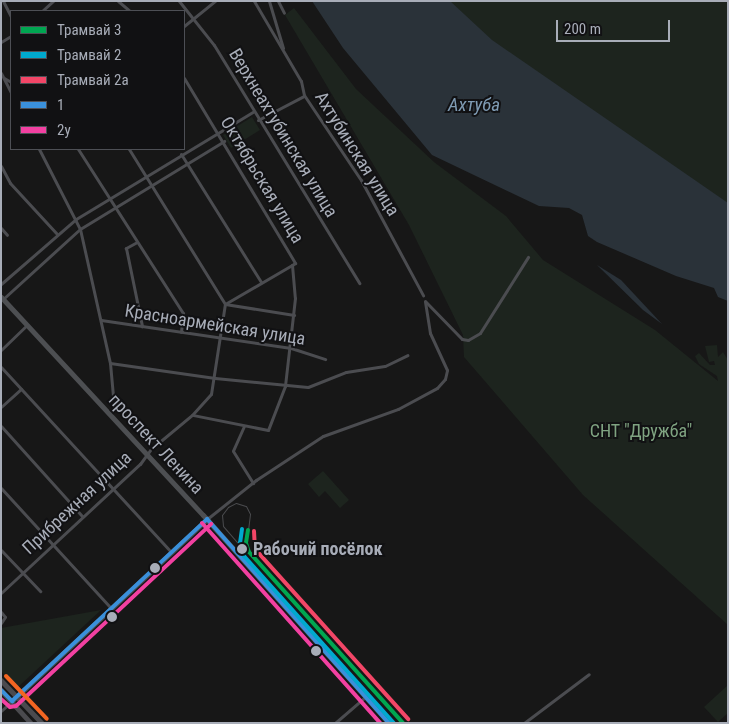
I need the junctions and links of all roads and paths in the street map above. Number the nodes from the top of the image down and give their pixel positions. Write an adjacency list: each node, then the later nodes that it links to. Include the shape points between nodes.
1 (3, 1): 12 (street)
2 (53, 1): 9 (street)
3 (118, 1): 10 (street)
4 (179, 1): 13 (street, Верхнеахтубинская улица)
5 (215, 1): 13 (street)
6 (254, 1): 15 (street, Ахтубинская улица)
7 (269, 1): 15 (street)
8 (278, 1): 11 (street)
9 (43, 10)
10 (129, 10)
11 (284, 13)
12 (10, 15)
13 (195, 18): 14 (street); 22 (street, Верхнеахтубинская улица)
14 (185, 25)
15 (283, 48): 21 (street, Ахтубинская улица, via 301,81)
16 (1, 73): 17 (street)
17 (4, 78): 19 (street); 20 (street)
18 (185, 80): 24 (street, Октябрьская улица)
19 (10, 81)
20 (10, 91)
21 (304, 96): 23 (street); 47 (street, Ахтубинская улица, via 361,180)
22 (253, 112): 23 (street, Верхнеахтубинская улица); 24 (street)
23 (258, 120): 45 (street, Верхнеахтубинская улица)
24 (218, 133): 25 (street, Октябрьская улица); 29 (street)
25 (224, 141): 30 (street); 43 (street, Октябрьская улица, via 295,263)
26 (40, 150): 36 (street)
27 (79, 150): 34 (street)
28 (130, 150): 32 (street)
29 (182, 154): 30 (street); 32 (street)
30 (187, 163): 33 (street); 44 (street)
31 (1, 166): 39 (street, via 10,184)
32 (146, 176): 33 (street); 34 (street)
33 (152, 185): 35 (street); 49 (street)
34 (111, 198): 35 (street); 36 (street)
35 (116, 206): 38 (street); 41 (street)
36 (76, 219): 38 (street); 39 (street)
37 (1, 228): 40 (street)
38 (80, 228): 48 (street); 51 (street)
39 (57, 234): 46 (street)
40 (7, 235)
41 (137, 242): 53 (street, via 126,248); 54 (street, via 183,313)
42 (528, 257): 71 (street, via 480,333 468,340 462,339 425,302 430,333 446,370 446,379 437,388 382,416 323,436)
43 (292, 265): 44 (street); 50 (street, Октябрьская улица)
44 (262, 282): 49 (street)
45 (359, 283)
46 (1, 284)
47 (423, 295)
48 (2, 298): 52 (main road, проспект Ленина)
49 (225, 304): 50 (street); 55 (street, Прибрежная улица)
50 (294, 315): 56 (street, Октябрьская улица)
51 (101, 320): 53 (street, Красноармейская улица); 60 (street)
52 (27, 325): 57 (street); 66 (main road, проспект Ленина)
53 (142, 326): 54 (street, Красноармейская улица)
54 (181, 332): 55 (street, Красноармейская улица)
55 (221, 338): 56 (street, Красноармейская улица); 62 (street, Прибрежная улица)
56 (291, 348): 59 (street, Красноармейская улица); 63 (street, Октябрьская улица)
57 (1, 350)
58 (408, 355): 63 (street, via 385,366 346,372 308,387)
59 (325, 359)
60 (110, 363): 62 (street); 66 (street, via 114,407)
61 (1, 367): 64 (street)
62 (215, 378): 63 (street); 67 (street, Прибрежная улица, via 211,394)
63 (285, 386): 69 (street, Октябрьская улица, via 268,430)
64 (21, 389): 65 (street); 73 (street)
65 (1, 407)
66 (110, 414): 70 (main road, проспект Ленина)
67 (192, 415): 69 (street, Октябрьская улица); 70 (street, Прибрежная улица)
68 (1, 426): 74 (street)
69 (244, 426): 71 (street, via 233,451)
70 (147, 454): 73 (street, Прибрежная улица); 75 (main road, проспект Ленина)
71 (252, 483): 75 (street)
72 (1, 488): 76 (street)
73 (113, 489): 74 (street, Прибрежная улица); 78 (street)
74 (83, 516): 76 (street, Прибрежная улица)
75 (207, 520): 78 (street); 89 (main road, проспект Ленина)
76 (53, 544): 79 (street, Прибрежная улица); 82 (street)
77 (1, 550): 79 (street)
78 (171, 552): 82 (street)
79 (22, 573): 80 (street); 81 (street, Прибрежная улица)
80 (40, 591)
81 (1, 593)
82 (112, 608): 88 (street)
83 (1, 612): 84 (street, via 5,617)
84 (2, 623)
85 (589, 674): 96 (street)
86 (1, 680): 88 (street)
87 (1, 690): 90 (street)
88 (17, 697): 90 (street); 93 (street)
89 (365, 697): 94 (street); 95 (main road, проспект Ленина)
90 (12, 702): 91 (street); 92 (street)
91 (1, 711)
92 (31, 723)
93 (42, 723)
94 (335, 723)
95 (389, 723)
96 (524, 723)

